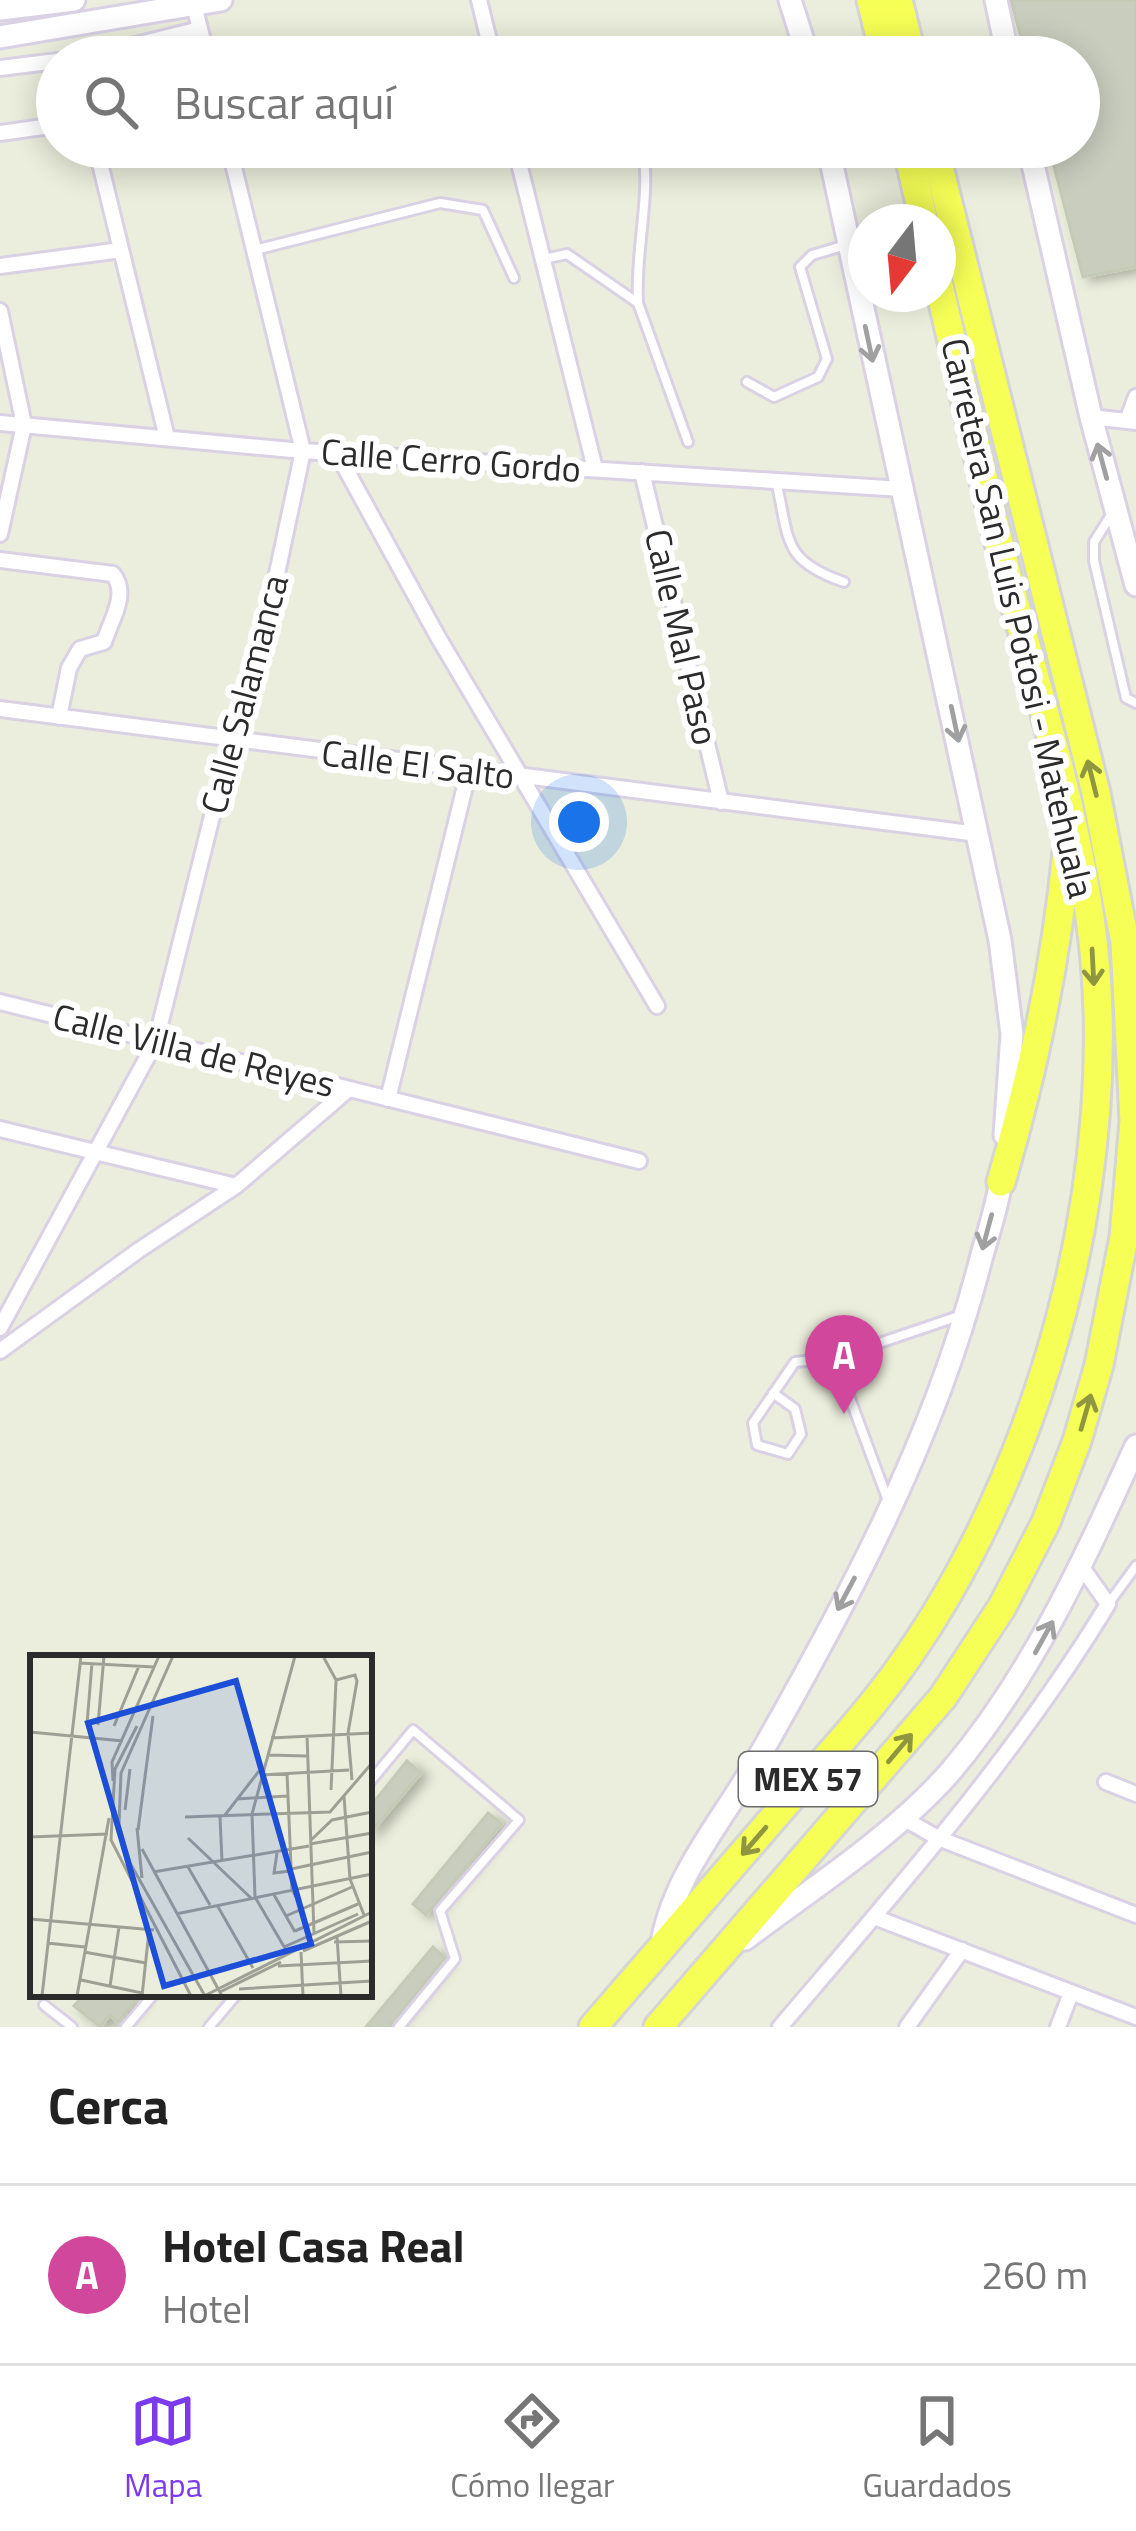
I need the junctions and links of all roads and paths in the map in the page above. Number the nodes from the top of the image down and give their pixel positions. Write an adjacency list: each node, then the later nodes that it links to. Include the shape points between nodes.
1 (74, 0): 10 (street)
2 (220, 0): 9 (street)
3 (478, 0): 16 (street)
4 (790, 0): 17 (street)
5 (800, 0): 18 (street)
6 (871, 0): 19 (highway)
7 (898, 0): 20 (highway)
8 (996, 0): 21 (street)
9 (194, 4): 11 (street); 12 (street)
10 (0, 9)
11 (77, 25): 13 (street); 22 (street)
12 (200, 29): 14 (street); 15 (street)
13 (80, 36)
14 (171, 36)
15 (202, 36)
16 (487, 36)
17 (801, 36)
18 (805, 36)
19 (880, 36)
20 (907, 36)
21 (1004, 36)
22 (0, 37)
23 (36, 64): 24 (street)
24 (0, 68)
25 (36, 128): 26 (street)
26 (0, 133)
27 (100, 168): 37 (street)
28 (234, 168): 38 (street, Calle Salamanca)
29 (520, 168): 39 (street)
30 (646, 168): 42 (lane)
31 (832, 168): 36 (street)
32 (912, 168): 35 (highway)
33 (939, 168): 74 (highway, Carretera San Luis Potosi - Matehuala / MEX 57, one-way to 33, via 1096,793)
34 (1034, 168): 48 (street)
35 (920, 204)
36 (848, 244): 46 (lane, via 812,254 800,268 827,358 818,377 774,397)
37 (121, 250): 40 (street); 52 (street)
38 (254, 250): 41 (lane, via 440,202 483,210); 54 (street, Calle Salamanca)
39 (542, 260): 42 (lane, via 567,254); 56 (street)
40 (0, 266)
41 (514, 278)
42 (638, 303): 53 (lane)
43 (0, 311): 51 (street)
44 (863, 312): 59 (street, one-way to 59)
45 (946, 312): 72 (highway, Carretera San Luis Potosi - Matehuala / MEX 57)
46 (747, 382)
47 (1136, 398): 49 (street)
48 (1091, 417): 49 (street); 60 (street, one-way to 48)
49 (1132, 420)
50 (0, 423): 51 (street, Calle Cerro Gordo)
51 (24, 425): 52 (street, Calle Cerro Gordo); 61 (street)
52 (167, 439): 54 (street, Calle Cerro Gordo)
53 (688, 442)
54 (303, 451): 55 (street, Calle Cerro Gordo); 68 (street, Calle Salamanca)
55 (337, 453): 56 (street, Calle Cerro Gordo); 70 (street)
56 (595, 469): 57 (street, Calle Cerro Gordo)
57 (642, 472): 58 (street, Calle Cerro Gordo); 71 (street, Calle Mal Paso)
58 (776, 481): 59 (street, Calle Cerro Gordo); 63 (lane, via 794,556)
59 (902, 489): 73 (street, one-way to 73)
60 (1115, 509): 64 (street); 65 (lane, via 1094,542 1094,561 1126,698)
61 (0, 535)
62 (0, 560): 67 (street, via 119,581 104,642 80,649)
63 (844, 583)
64 (1136, 585)
65 (1136, 704)
66 (0, 710): 67 (street, Calle El Salto)
67 (59, 717): 68 (street, Calle El Salto)
68 (231, 740): 69 (street, Calle El Salto); 78 (street, Calle Salamanca)
69 (469, 770): 70 (street, Calle El Salto); 80 (street)
70 (521, 777): 71 (street, Calle El Salto); 77 (street)
71 (721, 802): 73 (street, Calle El Salto)
72 (1071, 817): 84 (highway, via 1059,935); 105 (highway, Carretera San Luis Potosi - Matehuala / MEX 57, one-way to 105, via 1090,921 1095,1111 1080,1229 1036,1393 992,1508 895,1675)
73 (978, 834): 84 (street, via 1012,1034)
74 (1125, 942): 75 (highway); 107 (highway, Carretera San Luis Potosi - Matehuala / MEX 57, one-way to 74, via 943,1696 1046,1522 1100,1365 1124,1237 1134,1121)
75 (1136, 995)
76 (0, 1002): 78 (street, Calle Villa de Reyes)
77 (657, 1006)
78 (156, 1041): 79 (street, Calle Villa de Reyes); 82 (street, Calle Salamanca)
79 (349, 1089): 80 (street, Calle Villa de Reyes); 85 (street)
80 (388, 1099): 83 (street, Calle Villa de Reyes)
81 (0, 1129): 82 (street)
82 (97, 1150): 85 (street); 86 (street, Calle Salamanca)
83 (639, 1161)
84 (1001, 1182): 87 (street, one-way to 87)
85 (236, 1186): 89 (street)
86 (6, 1304): 88 (street, Calle Salamanca)
87 (966, 1314): 90 (lane); 94 (street, via 928,1427)
88 (0, 1328)
89 (0, 1351)
90 (836, 1358): 91 (lane, via 795,1362); 94 (lane)
91 (773, 1393): 91 (lane, via 753,1423 757,1445 788,1454 802,1434 795,1409)
92 (1136, 1446): 93 (street)
93 (1128, 1485): 95 (street)
94 (890, 1505): 105 (street, one-way to 105, via 755,1764 673,1898)
95 (1082, 1566): 97 (street); 101 (street, one-way to 95, via 949,1773 1001,1705)
96 (1136, 1566): 97 (lane)
97 (1108, 1604): 102 (street, via 1046,1700)
98 (372, 1779): 116 (lane, via 413,1730 519,1820 440,1911 455,1959)
99 (1106, 1782): 100 (street)
100 (1136, 1794)
101 (901, 1816): 102 (street); 107 (street)
102 (938, 1838): 103 (street); 104 (street)
103 (1136, 1915)
104 (874, 1917): 106 (street); 119 (street)
105 (661, 1948): 117 (highway, Carretera San Luis Potosi - Matehuala / MEX 57)
106 (962, 1951): 108 (street); 120 (street)
107 (714, 1961): 118 (highway, Carretera San Luis Potosi - Matehuala / MEX 57)
108 (1071, 1993): 112 (street); 121 (street)
109 (151, 1997): 114 (lane)
110 (234, 1997): 115 (lane)
111 (44, 2005): 113 (lane)
112 (1136, 2017)
113 (72, 2027)
114 (126, 2027)
115 (209, 2027)
116 (399, 2027)
117 (593, 2027)
118 (658, 2027)
119 (780, 2027)
120 (907, 2027)
121 (1058, 2027)

